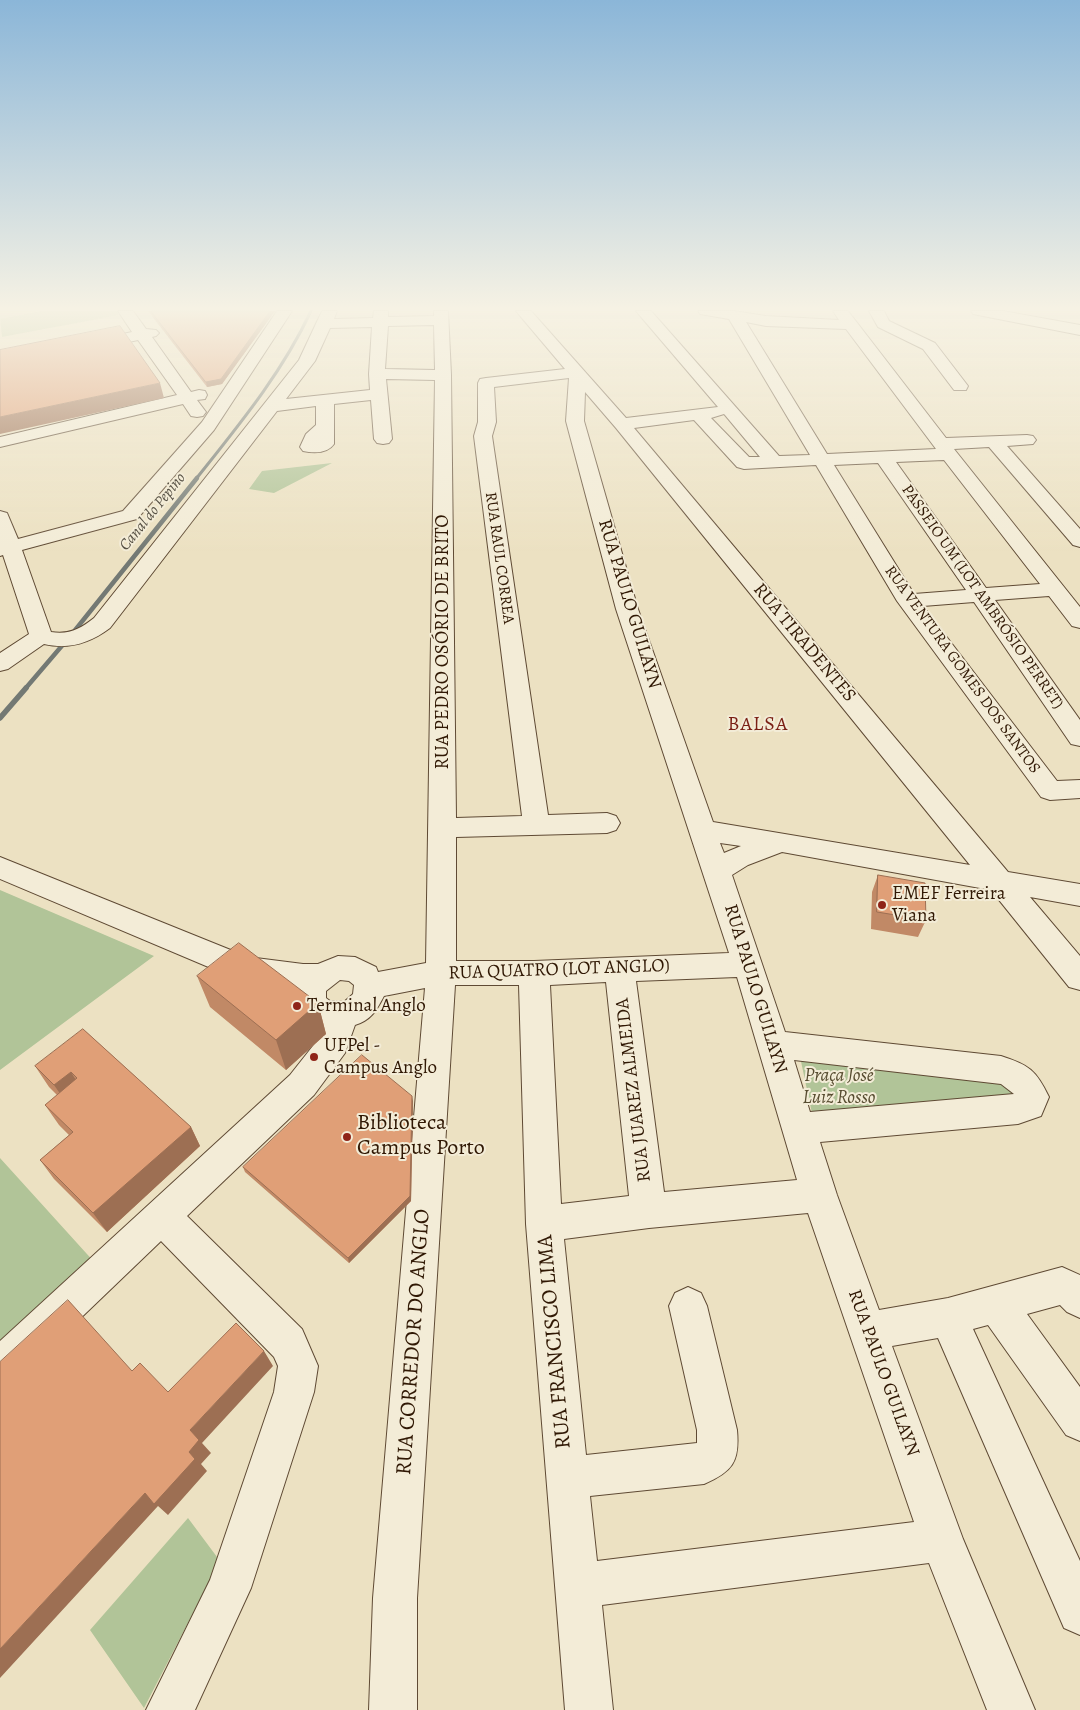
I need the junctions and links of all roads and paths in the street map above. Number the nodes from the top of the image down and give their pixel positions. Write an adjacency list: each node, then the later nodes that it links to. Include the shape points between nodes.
1 (188, 391): 13 (street)
2 (232, 391): 18 (street)
3 (284, 391): 15 (street)
4 (379, 391): 12 (street)
5 (448, 391): 22 (street, RUA PEDRO OSÓRIO DE BRITO)
6 (486, 391): 22 (street, RUA RAUL CORREA, via 487,422)
7 (576, 391): 44 (street, RUA PAULO GUILAYN, via 575,421 627,609)
8 (593, 391): 19 (street, RUA TIRADENTES)
9 (714, 391): 16 (street)
10 (780, 391): 28 (street, RUA VENTURA GOMES DOS SANTOS)
11 (901, 391): 26 (street)
12 (379, 394): 14 (street); 21 (street)
13 (193, 397): 18 (street); 25 (street)
14 (325, 401): 15 (street); 20 (street)
15 (273, 406): 37 (street, via 102,623 87,634)
16 (732, 411): 17 (street); 29 (street)
17 (699, 415): 19 (street); 29 (street, via 744,463)
18 (211, 422): 32 (street, via 130,514)
19 (622, 424): 48 (street, RUA TIRADENTES)
20 (325, 427)
21 (383, 439)
22 (463, 439): 42 (street, RUA RAUL CORREA); 43 (street, RUA PEDRO OSÓRIO DE BRITO)
23 (1027, 440): 24 (street)
24 (993, 441): 26 (street); 31 (street)
25 (0, 442)
26 (945, 449): 27 (street); 33 (street)
27 (883, 456): 28 (street); 34 (street, PASSEIO UM (LOT AMBRÓSIO PERRET))
28 (821, 459): 29 (street); 35 (street, RUA VENTURA GOMES DOS SANTOS)
29 (773, 461)
30 (0, 517): 32 (street)
31 (1080, 541)
32 (6, 548): 37 (street)
33 (1055, 589): 34 (street); 36 (street)
34 (980, 596): 35 (street); 39 (street, PASSEIO UM (LOT AMBRÓSIO PERRET))
35 (908, 601): 40 (street, RUA VENTURA GOMES DOS SANTOS, via 1050,791)
36 (1080, 621)
37 (56, 639): 38 (street)
38 (0, 664)
39 (1080, 738)
40 (1080, 789)
41 (607, 823): 42 (street)
42 (536, 824): 43 (street)
43 (443, 828): 53 (street, RUA PEDRO OSÓRIO DE BRITO)
44 (702, 830): 45 (street); 47 (street, RUA PAULO GUILAYN)
45 (782, 842): 47 (street, via 738,858); 48 (street)
46 (0, 867): 51 (street)
47 (717, 870): 50 (street, RUA PAULO GUILAYN)
48 (1002, 883): 49 (street); 56 (street, RUA TIRADENTES)
49 (1080, 895)
50 (748, 964): 52 (street, RUA QUATRO (LOT ANGLO)); 59 (street, RUA PAULO GUILAYN)
51 (248, 968): 55 (street); 58 (street)
52 (619, 968): 54 (street, RUA QUATRO (LOT ANGLO)); 62 (street, RUA JUAREZ ALMEIDA)
53 (441, 973): 54 (street, RUA QUATRO (LOT ANGLO)); 57 (street, RUA QUATRO (LOT ANGLO)); 77 (street, RUA CORREDOR DO ANGLO, via 395,1598)
54 (534, 973): 64 (street, RUA FRANCISCO LIMA)
55 (321, 976): 57 (street, via 338,968 355,970 368,979); 58 (street, via 311,996)
56 (1080, 978)
57 (370, 986): 58 (street, via 366,1002 360,1009)
58 (329, 1013): 63 (street, via 334,1043 302,1085)
59 (773, 1044): 60 (street, RUA PAULO GUILAYN); 60 (street, via 1001,1070 1026,1082 1032,1098 1029,1105 1018,1110)
60 (798, 1129): 61 (street, RUA PAULO GUILAYN)
61 (819, 1195): 62 (street); 69 (street, RUA PAULO GUILAYN)
62 (649, 1211): 64 (street)
63 (162, 1216): 70 (street); 76 (street, via 288,1343 298,1366 291,1401 229,1588)
64 (544, 1224): 72 (street, RUA FRANCISCO LIMA)
65 (1071, 1292): 66 (street)
66 (996, 1304): 68 (street); 71 (street)
67 (688, 1306): 72 (street, via 717,1430 718,1444 714,1457 704,1463)
68 (948, 1316): 69 (street); 75 (street)
69 (867, 1331): 73 (street, RUA PAULO GUILAYN)
70 (0, 1368)
71 (1080, 1421)
72 (568, 1478): 74 (street, RUA FRANCISCO LIMA)
73 (942, 1540): 74 (street); 79 (street, RUA PAULO GUILAYN)
74 (578, 1586): 78 (street, RUA FRANCISCO LIMA)
75 (1080, 1612)
76 (170, 1710)
77 (393, 1710)
78 (589, 1710)
79 (1011, 1710)

